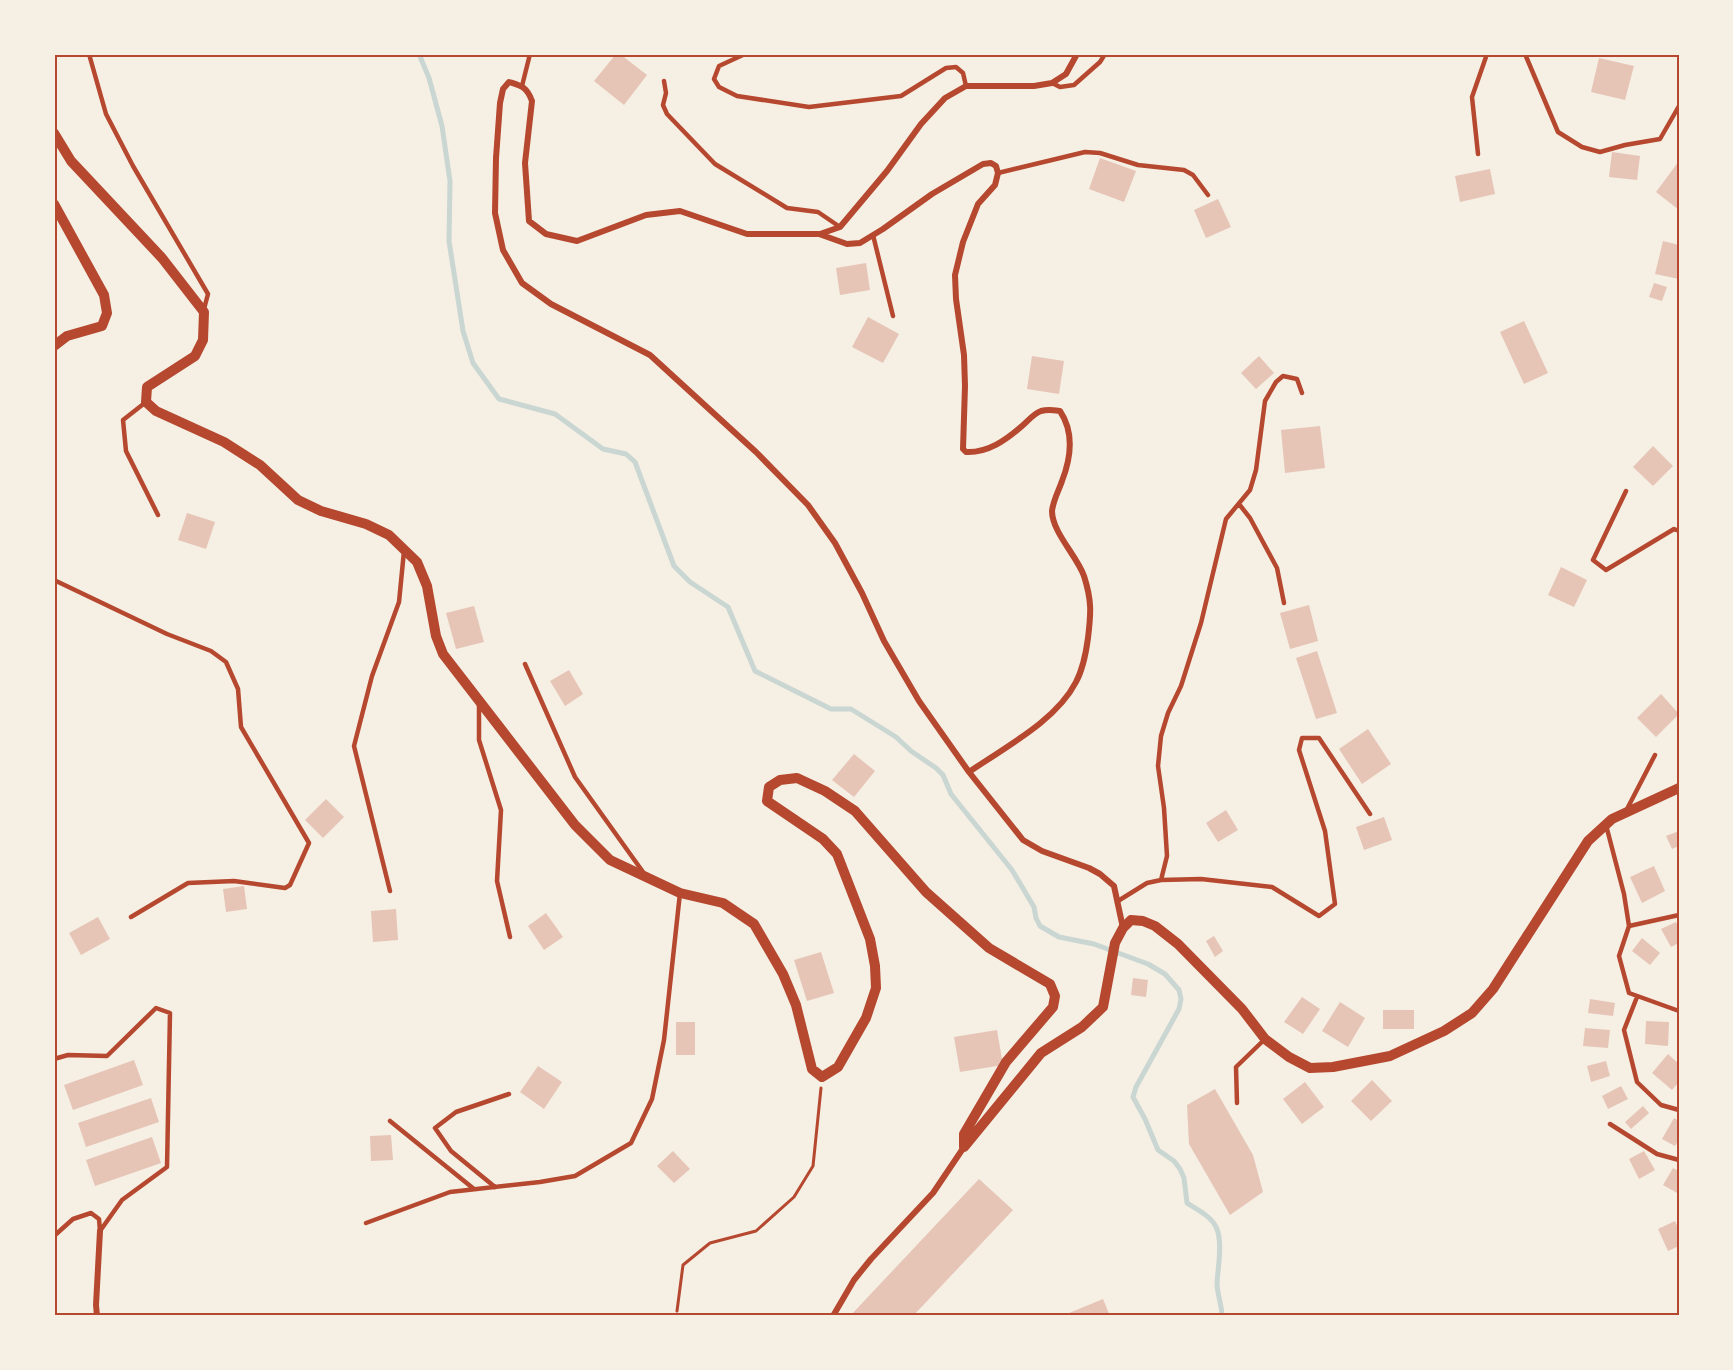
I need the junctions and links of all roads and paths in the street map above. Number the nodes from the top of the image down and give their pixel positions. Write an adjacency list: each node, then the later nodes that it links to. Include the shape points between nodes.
1 (89, 54): 21 (lane, via 106,114 208,294)
2 (530, 54): 10 (lane)
3 (745, 54): 11 (lane, via 719,66 714,79 719,87 737,96 809,107 900,96 946,68 956,68 963,74)
4 (1077, 54): 9 (street, via 1066,74)
5 (1105, 54): 9 (lane, via 1074,85 1060,87)
6 (1486, 54): 14 (lane, via 1472,97)
7 (1525, 54): 12 (lane, via 1558,132 1582,147 1600,152 1660,139)
8 (664, 81): 18 (lane, via 663,105 667,114 715,164 787,208 818,212)
9 (1052, 83): 11 (street)
10 (522, 86): 19 (street, via 532,100 525,163 529,221 546,234 577,241 646,215 680,211 747,234); 36 (street, via 509,82 500,103 495,213 503,250 522,283 551,304 650,355 808,504 836,543 884,641 919,701)
11 (966, 86): 18 (street, via 945,98 921,124)
12 (1679, 106)
13 (54, 133): 21 (street, via 71,161 162,258)
14 (1478, 154)
15 (999, 173): 16 (lane, via 1085,152 1100,153 1138,165 1184,170 1193,175); 20 (street, via 996,166 983,164); 36 (street, via 996,185 978,204 963,242 956,275 964,355 963,449 971,453 987,449 1002,442 1038,412 1060,411 1070,438 1069,462 1052,510 1053,521 1081,570 1092,608 1086,653 1077,681 1064,701 1050,716)
16 (1208, 195)
17 (54, 204): 23 (street, via 104,295 107,313 102,326 67,336)
18 (840, 227): 19 (street)
19 (819, 234): 20 (street, via 847,244 860,243)
20 (873, 235): 22 (lane)
21 (204, 312): 25 (street, via 203,340 195,356 147,387)
22 (893, 316)
23 (54, 346)
24 (1302, 393): 27 (lane, via 1297,379 1283,376 1265,401 1256,470 1250,490)
25 (146, 402): 28 (lane, via 123,420 126,451); 30 (street, via 156,411 224,442 260,465 298,500 321,512 366,524)
26 (1626, 491): 29 (lane, via 1593,560 1606,570 1674,529)
27 (1239, 504): 32 (lane, via 1277,567); 42 (lane, via 1226,519 1201,623 1161,736 1158,766 1167,856)
28 (158, 516)
29 (1679, 531)
30 (404, 548): 34 (street, via 417,562 427,586 443,654); 43 (lane, via 399,602 372,676 354,746)
31 (54, 580): 47 (lane, via 211,651 226,662 238,689 241,728 309,843 285,888 234,881 188,883)
32 (1284, 603)
33 (525, 664): 41 (lane, via 575,777)
34 (479, 700): 41 (street, via 575,825 610,860); 50 (lane, via 479,740 501,810 497,881)
35 (1654, 755): 38 (lane)
36 (969, 772): 45 (street, via 1023,840 1100,874 1114,886)
37 (1679, 788): 38 (street)
38 (1624, 813): 40 (street)
39 (1370, 814): 42 (lane, via 1319,738 1302,738 1299,750 1325,831 1335,904 1319,916 1272,888 1201,879)
40 (1606, 825): 48 (lane); 53 (street, via 1580,852 1493,989 1472,1013 1444,1031 1390,1056 1334,1067 1310,1068)
41 (646, 877): 44 (street)
42 (1161, 880): 45 (lane, via 1147,883)
43 (390, 891)
44 (680, 893): 55 (street, via 723,903 754,924 783,974 796,1005 812,1069); 63 (lane, via 664,1040 652,1099 631,1143 575,1176)
45 (1118, 901): 49 (street)
46 (1679, 915): 48 (lane)
47 (131, 916)
48 (1629, 926): 51 (lane, via 1619,956 1629,993)
49 (1123, 928): 53 (street, via 1131,920 1143,921 1179,944 1242,1009); 61 (street, via 1115,943 1103,1007 1082,1027 1041,1053)
50 (510, 937)
51 (1637, 997): 52 (lane); 58 (lane, via 1624,1030 1637,1082 1661,1105)
52 (1679, 1011)
53 (1265, 1039): 57 (lane, via 1236,1067)
54 (54, 1059): 66 (lane, via 68,1055 107,1056 156,1008 170,1013 167,1167 122,1200)
55 (822, 1077): 61 (street, via 838,1067 866,1018 876,988 875,966 870,939 837,854 767,801 768,787 780,780 797,778 855,811 926,892 989,948 1050,984 1055,996 1053,1007 1006,1062 964,1134); 68 (path, via 813,1166 794,1197 756,1231 710,1243 683,1265)
56 (509, 1094): 63 (lane, via 456,1112 435,1128 451,1151)
57 (1237, 1103)
58 (1679, 1110)
59 (390, 1121): 64 (lane)
60 (1610, 1124): 62 (lane, via 1657,1154)
61 (964, 1147): 70 (street, via 933,1193 854,1280)
62 (1679, 1160)
63 (495, 1187): 64 (lane)
64 (474, 1189): 65 (lane, via 450,1192)
65 (366, 1223)
66 (100, 1231): 67 (lane, via 99,1219 91,1213 74,1219); 69 (street)
67 (54, 1236)
68 (676, 1311)
69 (97, 1316)
70 (833, 1316)

